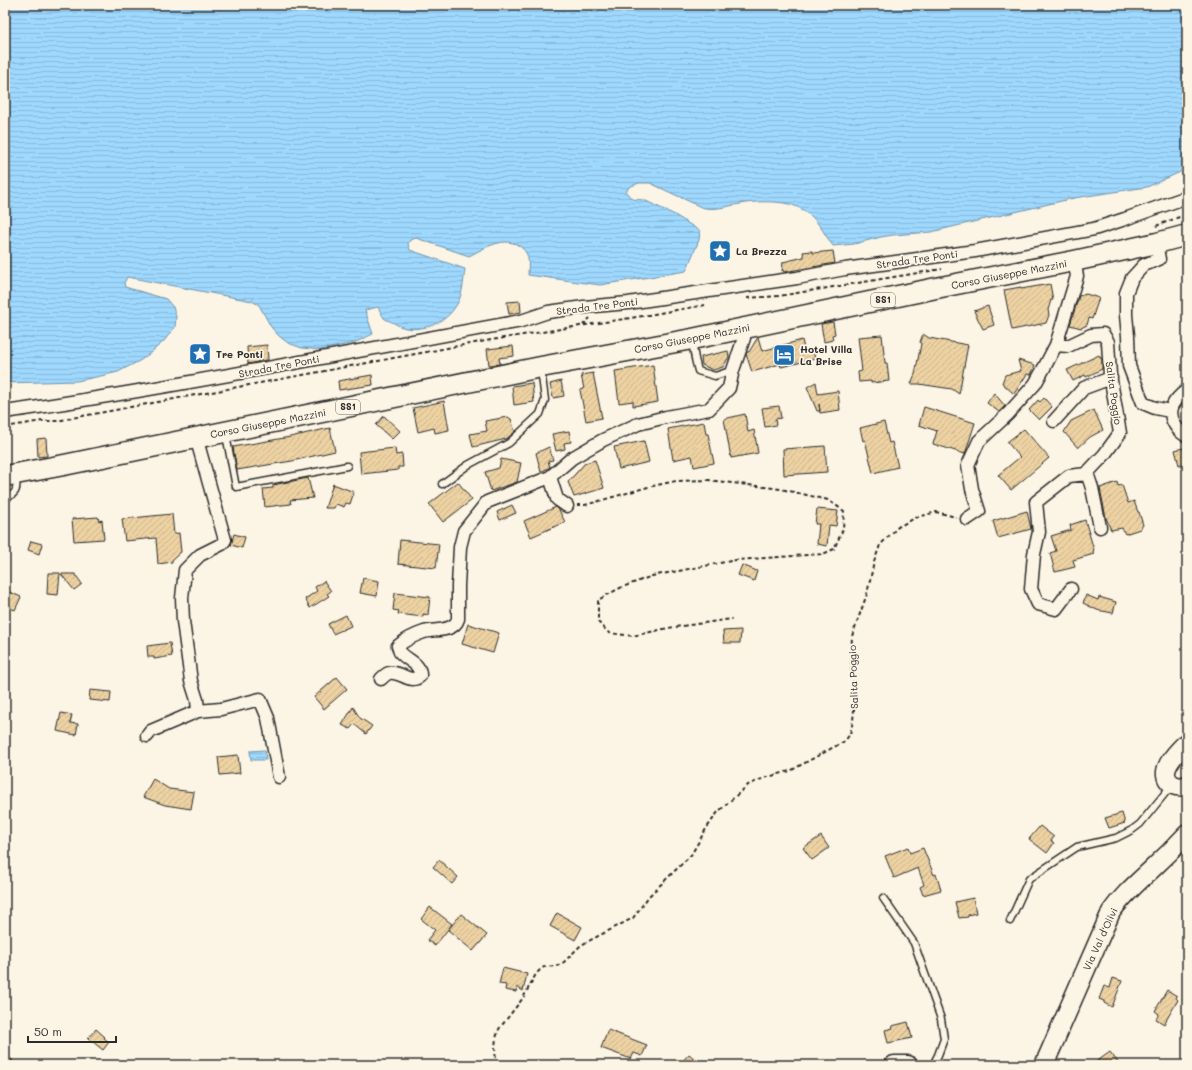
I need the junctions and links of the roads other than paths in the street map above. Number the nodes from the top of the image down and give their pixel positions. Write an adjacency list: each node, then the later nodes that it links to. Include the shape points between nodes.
1 (1187, 197): 13 (street, Strada Tre Ponti, via 1094,229 790,279 548,312 521,321 217,377)
2 (1153, 235): 3 (main road, Corso Giuseppe Mazzini / SS1); 4 (main road, Corso Giuseppe Mazzini / SS1); 12 (street, via 1159,259 1144,265 1132,278 1126,293 1129,366 1144,403)
3 (1187, 235)
4 (1074, 261): 5 (main road, Corso Giuseppe Mazzini / SS1); 7 (street, via 1077,276)
5 (745, 328): 6 (main road, Corso Giuseppe Mazzini / SS1); 9 (street)
6 (692, 339): 8 (main road, Corso Giuseppe Mazzini / SS1); 9 (lane, via 698,371 715,376)
7 (1056, 345): 10 (street, Salita Poggio, via 1068,346 1091,335 1103,334 1108,342); 25 (street, via 1035,384 979,441 968,465 979,511)
8 (541, 367): 15 (main road, Corso Giuseppe Mazzini / SS1); 22 (lane, via 545,400 540,414 510,443 468,465)
9 (733, 370): 21 (street, via 729,388 709,409 638,424 572,458)
10 (1111, 378): 14 (street, via 1084,388); 19 (street, Salita Poggio, via 1120,433)
11 (1187, 390): 12 (street, via 1179,396)
12 (1170, 411): 16 (street, via 1180,433)
13 (5, 412)
14 (1054, 421)
15 (225, 432): 17 (main road, Corso Giuseppe Mazzini / SS1); 18 (lane, via 236,487)
16 (1187, 436)
17 (196, 438): 20 (main road, Corso Giuseppe Mazzini / SS1); 31 (street, Corso Giuseppe Mazzini, via 224,540 222,544 200,555 186,570 182,598 183,621)
18 (347, 466)
19 (1087, 473): 26 (street); 27 (street, via 1069,476 1036,502 1039,532 1031,589 1038,604 1056,609)
20 (10, 476): 23 (lane, via 17,489 14,494)
21 (550, 477): 24 (street, via 556,499); 29 (street, via 487,502 464,531 460,547 458,622 451,628)
22 (442, 484)
23 (5, 498)
24 (567, 506)
25 (967, 519)
26 (1100, 527)
27 (1071, 589)
28 (405, 630): 29 (street)
29 (424, 632): 30 (street, via 403,641 398,646 401,652 417,665 420,676 415,680 390,673)
30 (381, 679)
31 (198, 711): 32 (street, via 152,731); 34 (street, via 221,709 260,698 268,718)
32 (147, 736)
33 (1187, 742): 35 (street, via 1165,771 1167,779)
34 (279, 777)
35 (1180, 785): 38 (lane, via 1132,830 1116,838 1077,847 1029,879)
36 (1186, 842): 42 (street, Via Val d'Olivi, via 1132,887 1111,912)
37 (884, 898): 41 (lane, via 914,943 940,1019 944,1039)
38 (1010, 921)
39 (894, 1065): 40 (street)
40 (908, 1065)
41 (933, 1065)
42 (1044, 1065)

